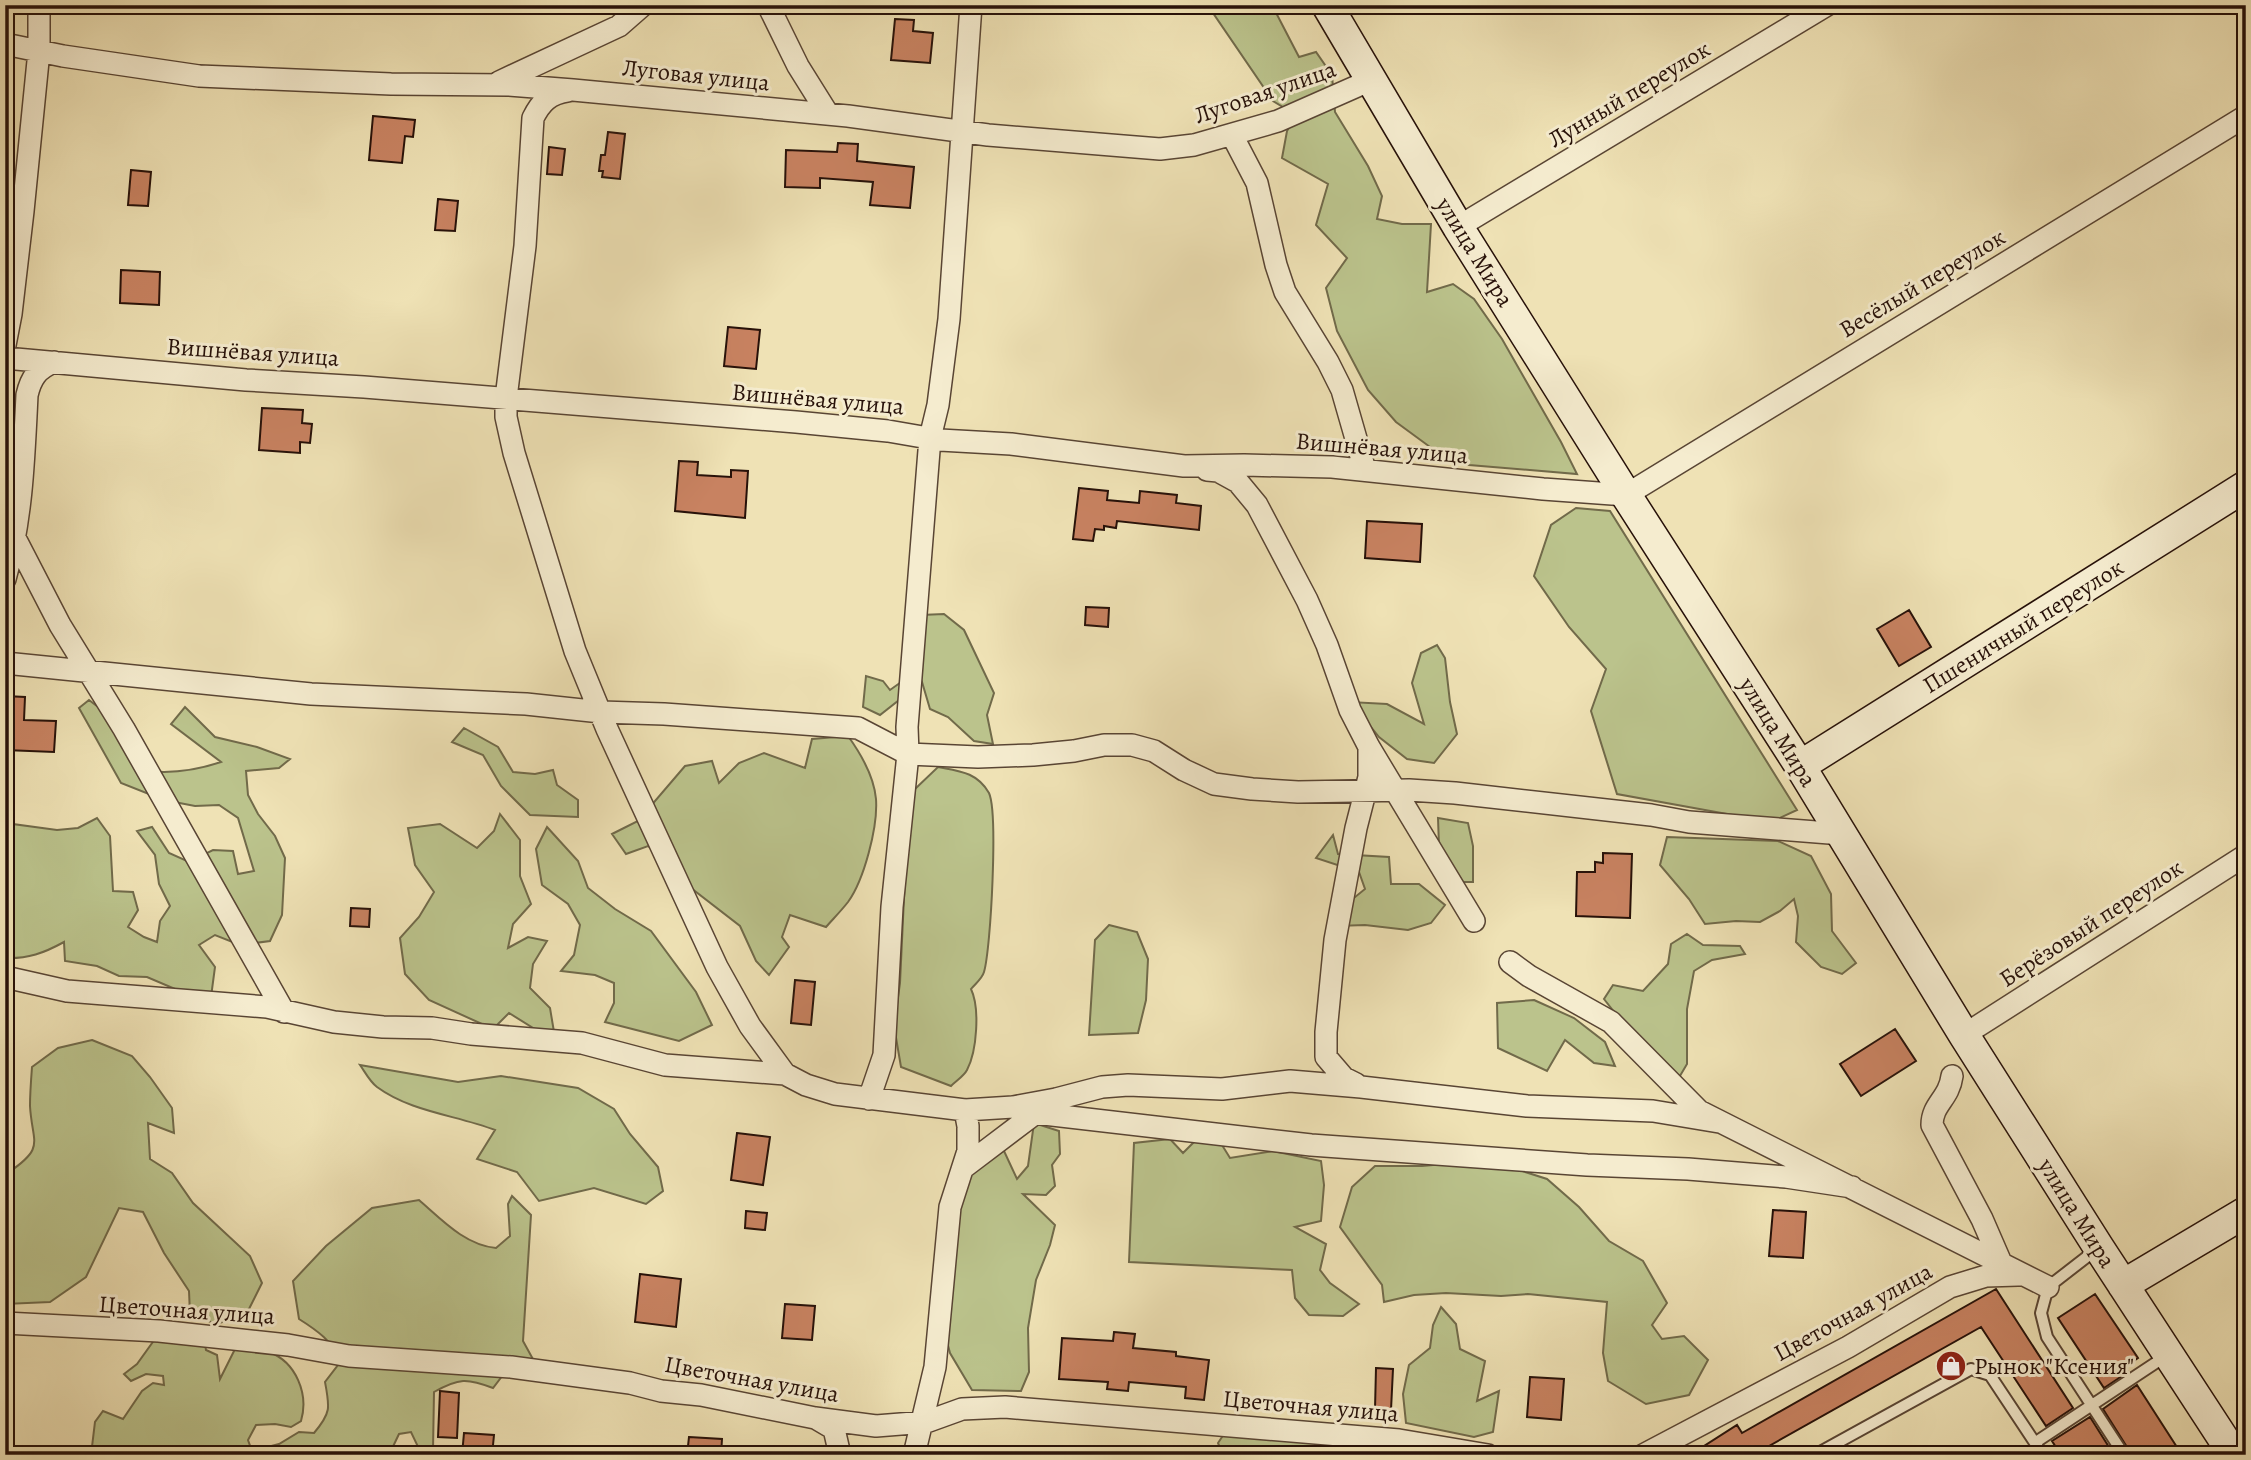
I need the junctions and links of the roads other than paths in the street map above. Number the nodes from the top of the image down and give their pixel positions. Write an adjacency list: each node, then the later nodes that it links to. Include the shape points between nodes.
1 (39, 5): 8 (street)
2 (768, 5): 12 (street)
3 (971, 5): 14 (street)
4 (1827, 5): 16 (street, Лунный переулок)
5 (642, 7): 10 (street, via 619,26)
6 (1332, 8): 9 (main road, улица Мира)
7 (5, 44): 8 (street, Луговая улица)
8 (38, 51): 10 (street, Луговая улица, via 199,76); 17 (street)
9 (1371, 80): 15 (street, Луговая улица); 16 (main road, улица Мира)
10 (494, 85): 11 (street, Луговая улица)
11 (573, 90): 12 (street, Луговая улица); 20 (street, via 555,93 540,104 533,118 525,246)
12 (828, 114): 14 (street, Луговая улица)
13 (2246, 116): 25 (street, Весёлый переулок)
14 (963, 133): 15 (street, Луговая улица, via 1160,149); 21 (street, via 949,319)
15 (1232, 135): 23 (street, via 1257,183 1285,292 1342,390)
16 (1458, 227): 25 (main road, улица Мира)
17 (5, 345)
18 (5, 358): 19 (street, Вишнёвая улица)
19 (54, 362): 20 (street, Вишнёвая улица); 26 (street, via 30,380)
20 (506, 398): 21 (street, Вишнёвая улица); 30 (street, via 513,453 575,651)
21 (930, 438): 22 (street, Вишнёвая улица); 32 (street)
22 (1184, 466): 23 (street, Вишнёвая улица); 31 (street, via 1218,471 1238,482 1257,505 1307,600)
23 (1364, 470): 25 (street, Вишнёвая улица)
24 (2246, 486): 33 (main road, Пшеничный переулок)
25 (1626, 495): 33 (main road, улица Мира)
26 (15, 538): 27 (street); 29 (street)
27 (5, 579)
28 (5, 663): 29 (street)
29 (89, 671): 30 (street, via 311,694 499,702); 41 (street)
30 (601, 712): 32 (street, via 858,728); 43 (street, via 717,967 750,1026)
31 (1369, 747): 34 (street); 35 (street)
32 (908, 754): 35 (street, via 1033,755 1132,745 1154,751 1214,784 1298,792); 46 (street, via 893,893 884,1055)
33 (1800, 766): 36 (main road, улица Мира)
34 (1395, 790): 35 (street); 36 (street); 38 (street)
35 (1365, 791): 45 (street, via 1335,940 1326,1032 1326,1057 1344,1078)
36 (1842, 834): 42 (main road, улица Мира)
37 (2246, 855): 42 (street, Берёзовый переулок)
38 (1474, 921)
39 (1510, 962): 50 (street, via 1611,1022 1676,1091)
40 (5, 977): 41 (street, via 67,991)
41 (284, 1012): 43 (street, via 334,1022 582,1043 665,1065)
42 (1964, 1035): 54 (main road, улица Мира)
43 (785, 1074): 46 (street, via 835,1094)
44 (1952, 1076): 55 (street, via 1950,1091 1932,1114 1932,1125)
45 (1361, 1087): 47 (street, via 1290,1081 1222,1089 1128,1085); 50 (street, via 1527,1106 1653,1111)
46 (869, 1099): 48 (street)
47 (1056, 1099): 48 (street); 49 (street)
48 (965, 1111): 51 (street, via 968,1151)
49 (1035, 1113): 51 (street); 52 (street, via 1311,1145 1688,1169)
50 (1719, 1122): 52 (street)
51 (963, 1168): 62 (street, via 950,1207 935,1367)
52 (1852, 1187): 55 (street)
53 (2246, 1212): 56 (main road)
54 (2099, 1248): 56 (main road, улица Мира); 57 (lane)
55 (2011, 1270): 57 (street); 67 (street, Цветочная улица, via 1950,1287 1848,1348)
56 (2123, 1285): 59 (main road, улица Мира)
57 (2048, 1287): 60 (lane, via 2041,1313 2048,1337)
58 (5, 1323): 61 (street, Цветочная улица, via 159,1331 349,1356 511,1367 630,1383)
59 (2168, 1354): 60 (lane); 71 (main road, улица Мира)
60 (2092, 1405): 63 (lane); 70 (lane)
61 (815, 1418): 62 (street, Цветочная улица, via 876,1426); 64 (street, via 834,1429)
62 (922, 1423): 65 (street); 66 (street, Цветочная улица, via 962,1409 1042,1409 1399,1440)
63 (2036, 1442): 68 (lane, via 1990,1375 1971,1369); 69 (lane)
64 (840, 1455)
65 (914, 1455)
66 (1488, 1455)
67 (1643, 1455)
68 (1815, 1455)
69 (2043, 1455)
70 (2124, 1455)
71 (2234, 1455)

